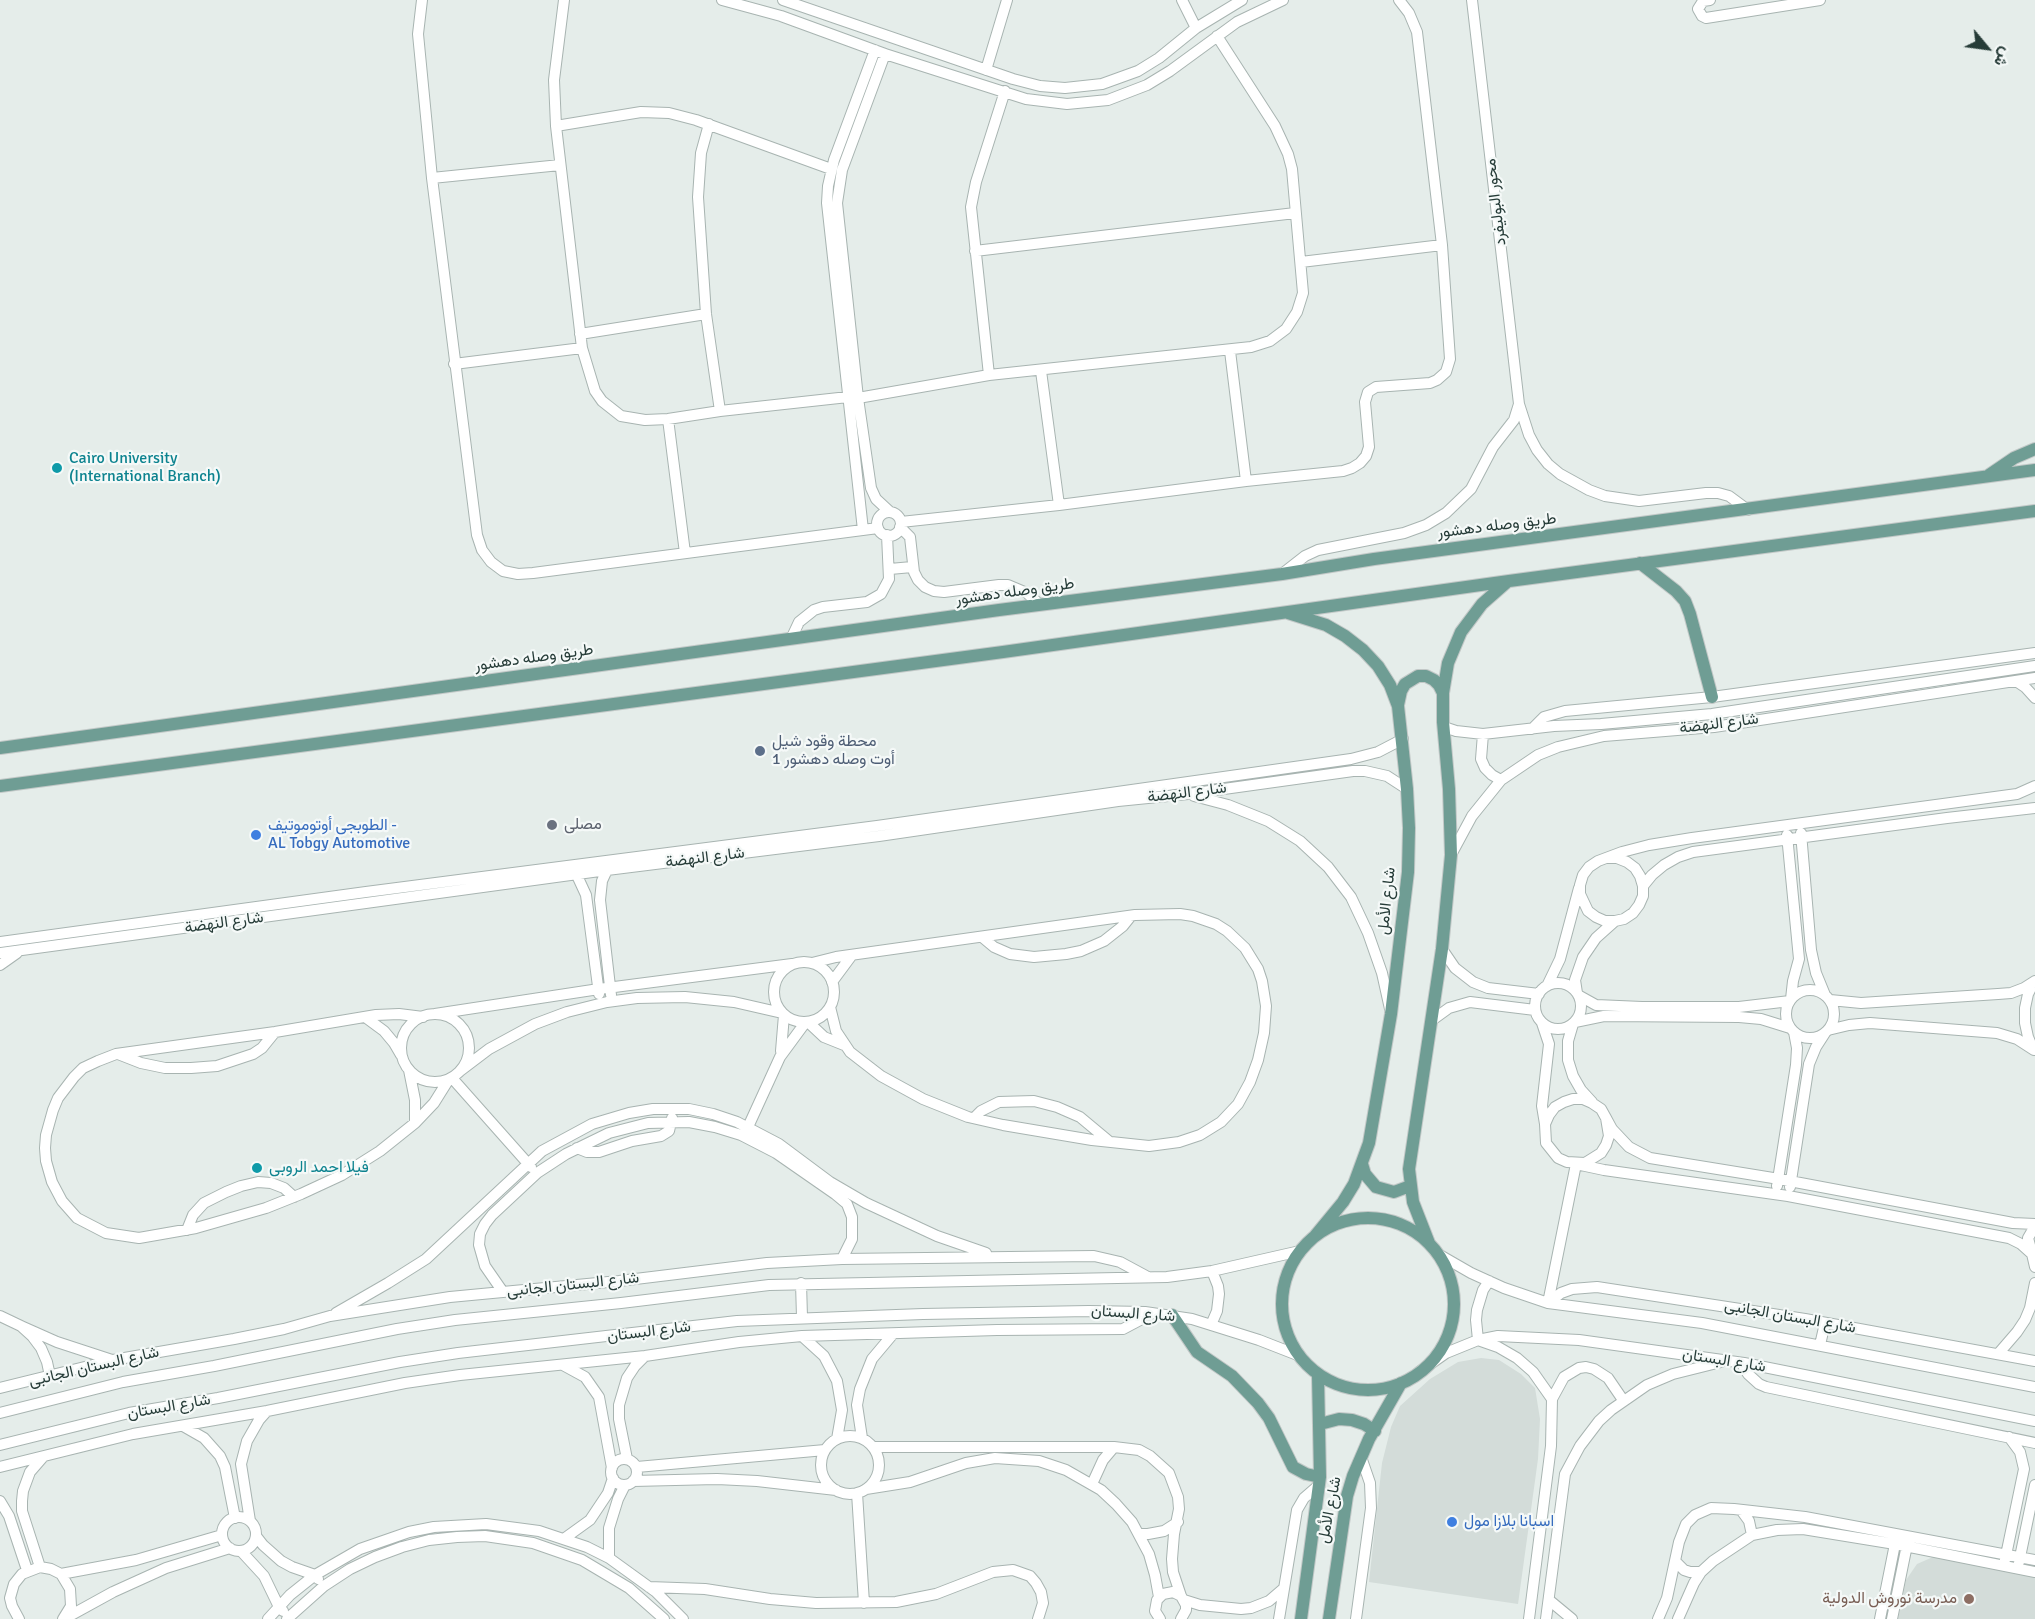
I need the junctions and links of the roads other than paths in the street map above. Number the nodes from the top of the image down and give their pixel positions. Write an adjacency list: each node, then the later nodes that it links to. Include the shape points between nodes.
1 (422, 0): 23 (street, via 418,34)
2 (564, 0): 20 (street, via 554,80)
3 (722, 0): 13 (street)
4 (784, 0): 13 (street); 17 (street)
5 (1007, 0): 17 (street)
6 (1182, 0): 14 (street)
7 (1242, 0): 14 (street)
8 (1283, 0): 15 (street)
9 (1399, 0): 25 (street, via 1417,32)
10 (1472, 0): 36 (street, محور البوليفرد)
11 (1710, 0): 12 (street, via 1698,9 1706,18)
12 (1820, 0)
13 (781, 15): 16 (street)
14 (1196, 28): 17 (street, via 1149,65 1102,84 1053,87)
15 (1217, 36): 18 (street, via 1159,79 1108,100 1053,103); 24 (street, via 1283,139 1292,169)
16 (880, 52): 18 (street); 22 (street); 35 (street, via 842,170 837,203)
17 (986, 70)
18 (1005, 91): 26 (street, via 972,198)
19 (709, 124): 20 (street, via 683,116 641,112); 22 (street); 28 (street, via 698,182)
20 (556, 126): 21 (street)
21 (560, 165): 23 (street); 29 (street)
22 (831, 169): 35 (street, via 828,219)
23 (432, 178): 32 (street)
24 (1295, 213): 26 (street); 27 (street)
25 (1442, 245): 27 (street); 42 (street, via 1450,359 1446,372 1431,382 1376,387 1368,392 1365,402 1369,447 1360,463 1352,468)
26 (975, 252): 34 (street)
27 (1301, 262): 31 (street, via 1303,293 1286,329 1270,341)
28 (706, 314): 29 (street); 37 (street)
29 (580, 334): 30 (street)
30 (582, 348): 32 (street); 38 (street, via 595,391 610,410 632,420)
31 (1230, 351): 33 (street); 42 (street)
32 (454, 364): 50 (street, via 477,535 490,562 503,571 518,574)
33 (1041, 371): 34 (street); 43 (street)
34 (989, 375): 35 (street)
35 (853, 398): 37 (street); 46 (street, via 871,488); 48 (street)
36 (1519, 404): 44 (street, محور البوليفرد, via 1533,442 1548,464 1589,490 1639,501 1718,493); 54 (street, via 1514,420 1493,447 1471,489 1446,513 1404,533 1318,550)
37 (720, 411): 38 (street)
38 (668, 419): 50 (street)
39 (2035, 449): 41 (main road)
40 (2035, 470): 41 (main road, طريق وصله دهشور)
41 (1987, 477): 44 (main road, طريق وصله دهشور)
42 (1246, 481): 43 (street)
43 (1059, 505): 47 (street)
44 (1748, 510): 54 (main road, طريق وصله دهشور)
45 (2035, 511): 51 (main road)
46 (890, 512): 47 (street, via 897,515); 49 (street, via 880,517)
47 (901, 524): 49 (street, via 896,534); 52 (street, via 910,537)
48 (863, 530): 49 (street); 50 (street)
49 (883, 532): 53 (street)
50 (685, 553)
51 (1640, 563): 55 (main road); 66 (main road, via 1685,601)
52 (912, 567): 53 (street); 56 (street, via 918,580 934,591 1008,585 1027,593)
53 (890, 569): 58 (street, via 886,587 874,599 814,610 799,622)
54 (1282, 574): 56 (main road, طريق وصله دهشور)
55 (1509, 581): 57 (main road); 64 (main road, via 1482,604 1461,633 1448,663)
56 (1040, 605): 58 (main road, طريق وصله دهشور)
57 (1284, 612): 69 (main road, شارع الأمل, via 1326,625 1363,650 1384,676); 77 (main road)
58 (791, 639): 75 (main road, طريق وصله دهشور)
59 (2035, 652): 66 (street)
60 (2035, 666): 63 (street, شارع النهضة)
61 (2035, 678): 62 (street, شارع النهضة)
62 (2016, 681): 65 (street, شارع النهضة); 67 (street)
63 (1923, 682): 65 (street); 68 (street, شارع النهضة)
64 (1443, 693): 69 (main road, via 1434,680 1418,676 1405,684); 71 (main road)
65 (1925, 694): 70 (street, شارع النهضة)
66 (1712, 697): 72 (street, via 1565,711 1544,717)
67 (2035, 698)
68 (1775, 704): 70 (street); 72 (street, شارع النهضة, via 1712,714)
69 (1398, 706): 74 (main road, شارع الأمل)
70 (1776, 717): 76 (street, شارع النهضة, via 1580,741 1538,756)
71 (1444, 727): 73 (street, شارع النهضة); 87 (main road)
72 (1531, 729): 73 (street, شارع النهضة)
73 (1483, 734): 76 (street, via 1481,759 1485,768)
74 (1403, 739): 79 (main road, شارع الأمل); 81 (street, شارع النهضة, via 1378,752 1351,759)
75 (0, 748)
76 (1501, 780): 87 (street, شارع النهضة, via 1472,816)
77 (0, 786)
78 (2035, 786): 83 (street, via 2017,794)
79 (1407, 789): 80 (street, شارع النهضة, via 1376,773 1353,771); 117 (main road, شارع الأمل, via 1408,872)
80 (1188, 794): 81 (street, شارع النهضة); 117 (street, via 1268,821 1300,841 1328,867 1351,897 1368,933 1382,973)
81 (1117, 796): 89 (street, شارع النهضة); 90 (street, شارع النهضة, via 879,836)
82 (2035, 808): 85 (street)
83 (1800, 824): 84 (street); 85 (street)
84 (1786, 825): 86 (street); 88 (street, via 1667,842)
85 (1801, 838): 86 (street); 110 (street, via 1811,951)
86 (1787, 839): 92 (street, via 1693,852 1664,865); 111 (street, via 1799,958)
87 (1451, 855): 98 (main road)
88 (1607, 858): 91 (street, via 1589,867); 92 (street, via 1617,858 1635,868)
89 (574, 870): 90 (street, شارع النهضة); 97 (street, شارع النهضة); 107 (street, via 586,895)
90 (607, 870): 107 (street, via 600,900)
91 (1580, 885): 94 (street, via 1588,911); 106 (street, via 1560,959)
92 (1643, 886): 94 (street, via 1643,896 1633,913)
93 (1131, 916): 95 (street); 95 (street, via 1104,941 1066,954 1010,954); 142 (street, via 1193,915 1227,931 1245,948 1258,969 1265,993 1265,1020 1259,1058 1250,1082 1239,1104 1221,1122 1200,1135 1169,1144)
94 (1615, 921): 109 (street, via 1583,957 1576,973)
95 (982, 937): 100 (street)
96 (0, 942): 97 (street, شارع النهضة)
97 (21, 945): 99 (street, شارع النهضة); 103 (street)
98 (1442, 949): 108 (street, via 1455,968 1473,982 1488,988); 120 (main road)
99 (0, 953)
100 (852, 955): 101 (street); 105 (street)
101 (812, 963): 102 (street); 105 (street, via 824,970)
102 (792, 964): 107 (street); 116 (street, via 775,982 774,998)
103 (0, 965)
104 (2035, 981): 110 (street, via 1998,994 1860,1004); 128 (street, via 2025,1008 2025,1023)
105 (832, 982): 113 (street, via 834,995)
106 (1548, 986): 108 (street); 109 (street, via 1563,984)
107 (605, 988): 112 (street); 115 (street)
108 (1539, 994): 114 (street)
109 (1577, 994): 111 (street, via 1596,1005 1642,1007 1747,1007); 123 (street, via 1581,1009)
110 (1827, 997): 111 (street, via 1807,990); 126 (street, via 1834,1018)
111 (1790, 1000): 124 (street, via 1786,1014)
112 (607, 1002): 116 (street, via 693,997); 133 (street, via 519,1032)
113 (830, 1007): 121 (street, via 821,1017); 127 (street)
114 (1535, 1010): 120 (street, via 1470,1002 1449,1008); 122 (street)
115 (435, 1014): 119 (street); 133 (street, via 454,1020 466,1035 468,1054)
116 (783, 1014): 121 (street); 131 (street)
117 (1390, 1014): 144 (main road, شارع الأمل, via 1369,1143)
118 (364, 1017): 119 (street); 125 (street); 130 (street, via 384,1031)
119 (423, 1017): 130 (street, via 404,1033)
120 (1431, 1021): 149 (main road, via 1409,1169)
121 (806, 1022): 127 (street, via 824,1037); 131 (street)
122 (1542, 1023): 123 (street, via 1554,1029 1568,1028); 140 (street, via 1549,1044 1542,1106)
123 (1574, 1023): 124 (street, via 1604,1016 1739,1017 1761,1019); 134 (street, via 1568,1041 1569,1060 1573,1076)
124 (1792, 1030): 126 (street, via 1813,1038); 147 (street, via 1796,1065)
125 (275, 1032): 129 (street); 129 (street, via 253,1054 217,1066 165,1068)
126 (1827, 1032): 128 (street, via 1870,1023 1997,1033 2017,1039); 148 (street, via 1809,1064)
127 (844, 1046): 136 (street, via 861,1063 902,1088)
128 (2034, 1051)
129 (116, 1054): 154 (street, via 83,1068 58,1098 46,1135 46,1161 52,1182 62,1202 77,1218 106,1233 139,1238)
130 (402, 1057): 132 (street)
131 (780, 1057): 141 (street)
132 (409, 1070): 133 (street, via 427,1082); 139 (street)
133 (454, 1076): 139 (street); 143 (street)
134 (1592, 1103): 137 (street); 140 (street, via 1583,1099 1564,1102 1555,1107)
135 (672, 1108): 138 (street); 141 (street, via 713,1114); 143 (street, via 628,1113 592,1124)
136 (974, 1118): 142 (street); 142 (street, via 999,1102 1034,1101 1074,1114)
137 (1606, 1118): 145 (street, via 1609,1136 1601,1153); 147 (street, via 1624,1143 1650,1158)
138 (672, 1122): 146 (street, via 648,1123 597,1138); 161 (street, via 715,1127 750,1139 841,1198 850,1210 853,1228)
139 (415, 1123): 152 (street, via 361,1164)
140 (1545, 1124): 145 (street, via 1546,1143 1551,1151)
141 (748, 1126): 160 (street, via 866,1203 937,1236)
142 (1110, 1142)
143 (528, 1163): 146 (street); 175 (street, via 426,1259)
144 (1362, 1164): 149 (main road, via 1370,1182 1377,1187 1394,1192); 155 (main road, شارع الأمل, via 1343,1202)
145 (1576, 1164): 150 (street); 171 (street)
146 (537, 1173): 169 (street, via 492,1215 480,1234 481,1256)
147 (1779, 1179): 148 (street); 150 (street)
148 (1791, 1182): 151 (street); 153 (street)
149 (1410, 1186): 156 (main road)
150 (1776, 1194): 151 (street)
151 (1788, 1196): 159 (street, via 2009,1238)
152 (294, 1197): 154 (street); 154 (street, via 271,1183 242,1186 204,1203)
153 (2035, 1225): 159 (street, via 2028,1238)
154 (187, 1230)
155 (1315, 1236): 156 (main road, via 1353,1219 1373,1218 1394,1221); 157 (main road)
156 (1429, 1243): 158 (main road)
157 (1300, 1251): 163 (street, شارع البستان); 188 (main road, via 1287,1276 1282,1304 1286,1332)
158 (1438, 1254): 166 (street, شارع البستان); 194 (main road, via 1452,1284 1453,1317 1441,1349)
159 (2033, 1254): 162 (street)
160 (998, 1256): 161 (street, شارع البستان الجانبى); 164 (street, شارع البستان الجانبى, via 1094,1256 1120,1262)
161 (842, 1259): 165 (street, شارع البستان الجانبى, via 767,1263)
162 (2035, 1267)
163 (1212, 1271): 164 (street, شارع البستان); 179 (street, via 1219,1294)
164 (1149, 1277): 168 (street, شارع البستان)
165 (619, 1281): 169 (street, شارع البستان الجانبى); 170 (street)
166 (1489, 1281): 171 (street, شارع البستان); 183 (street, via 1477,1310)
167 (2035, 1283): 186 (street, via 2025,1320)
168 (801, 1284): 170 (street, شارع البستان, via 732,1288); 176 (street)
169 (503, 1292): 175 (street, شارع البستان الجانبى)
170 (621, 1303): 203 (street, شارع البستان, via 396,1329 123,1382)
171 (1548, 1303): 178 (street, شارع البستان الجانبى, via 1566,1291 1597,1287); 185 (street, شارع البستان, via 1702,1323)
172 (1145, 1312): 174 (street, شارع البستان); 176 (street, شارع البستان); 181 (street, via 1140,1320 1122,1329)
173 (1, 1315): 180 (street)
174 (1172, 1315): 179 (street, شارع البستان); 224 (main road, via 1197,1352 1232,1376 1258,1403 1293,1467)
175 (330, 1316): 189 (street, شارع البستان الجانبى, via 284,1329)
176 (801, 1317): 177 (street, شارع البستان)
177 (736, 1321): 184 (street); 204 (street, شارع البستان, via 412,1360)
178 (1824, 1323): 185 (street); 186 (street, شارع البستان الجانبى)
179 (1211, 1325): 188 (street, شارع البستان)
180 (21, 1326): 189 (street, via 66,1346); 196 (street, via 41,1348)
181 (893, 1334): 182 (street); 211 (street, via 872,1359 862,1381 857,1405)
182 (802, 1336): 184 (street); 212 (street, via 824,1356 837,1382 842,1410)
183 (1478, 1340): 190 (street, شارع البستان, via 1498,1336 1579,1341); 194 (street, شارع البستان, via 1446,1353); 200 (street, via 1526,1364)
184 (739, 1342): 187 (street)
185 (1820, 1345): 198 (street, شارع البستان)
186 (1998, 1354): 191 (street, شارع البستان الجانبى)
187 (645, 1356): 193 (street); 220 (street, via 627,1378 619,1405)
188 (1300, 1356): 195 (main road)
189 (113, 1360): 196 (street, شارع البستان الجانبى)
190 (1730, 1361): 192 (street, شارع البستان); 201 (street, via 1660,1379)
191 (2035, 1361)
192 (1744, 1363): 205 (street, شارع البستان); 210 (street, via 1748,1374 1766,1387)
193 (563, 1365): 202 (street, via 405,1383); 223 (street, via 585,1377 600,1397)
194 (1419, 1372): 197 (main road)
195 (1318, 1375): 197 (main road, via 1340,1386 1361,1390); 206 (main road, شارع الأمل)
196 (50, 1376): 199 (street, شارع البستان الجانبى)
197 (1401, 1383): 208 (main road, شارع الأمل)
198 (2035, 1387)
199 (0, 1388)
200 (1552, 1399): 201 (street, via 1564,1377 1586,1367 1608,1378); 285 (street, via 1551,1446)
201 (1623, 1400): 269 (street, via 1589,1433 1565,1474)
202 (267, 1412): 207 (street); 233 (street, via 247,1441 240,1464)
203 (0, 1413)
204 (129, 1413): 209 (street); 214 (street, شارع البستان)
205 (2035, 1421)
206 (1320, 1424): 208 (main road, via 1352,1420); 224 (main road, شارع الأمل)
207 (183, 1426): 209 (street); 232 (street, via 204,1438 220,1456)
208 (1375, 1431): 219 (main road, شارع الأمل)
209 (133, 1434): 218 (street)
210 (2009, 1437): 213 (street); 247 (street, via 2020,1452 2024,1469)
211 (861, 1438): 212 (street); 216 (street)
212 (837, 1439): 217 (street)
213 (2035, 1443)
214 (0, 1445)
215 (1114, 1446): 216 (street); 226 (street, via 1098,1467); 234 (street, via 1139,1450 1169,1473 1178,1497)
216 (874, 1447): 229 (street, via 879,1470 874,1481)
217 (825, 1450): 222 (street); 228 (street, via 823,1475)
218 (43, 1457): 221 (street); 253 (street, via 30,1472 22,1501)
219 (1361, 1457): 283 (main road, شارع الأمل, via 1347,1496); 284 (street, via 1370,1483 1371,1508)
220 (627, 1459): 222 (street); 223 (street, via 618,1460)
221 (0, 1467)
222 (637, 1467): 225 (street, via 637,1474)
223 (612, 1473): 225 (street, via 620,1484); 243 (street, via 608,1493 590,1520)
224 (1320, 1481): 262 (street, via 1297,1510); 282 (main road, شارع الأمل)
225 (629, 1483): 228 (street, via 717,1479); 249 (street, via 618,1499 609,1528)
226 (1092, 1484): 229 (street, via 1053,1465 1010,1458 973,1462 917,1480); 236 (street, via 1122,1509)
227 (2035, 1485): 248 (street)
228 (836, 1490): 229 (street)
229 (862, 1491): 270 (street)
230 (0, 1500): 255 (street)
231 (1741, 1509): 237 (street); 239 (street); 251 (street, via 1711,1508 1695,1515 1682,1533)
232 (235, 1518): 233 (street); 238 (street, via 224,1526)
233 (250, 1521): 241 (street)
234 (1178, 1522): 236 (street, via 1156,1534); 267 (street, via 1172,1560)
235 (486, 1524): 242 (street); 243 (street); 259 (street, via 434,1527 392,1537 360,1549)
236 (1139, 1533): 265 (street, via 1152,1564)
237 (1897, 1533): 240 (street); 244 (street)
238 (222, 1535): 246 (street, via 225,1543); 258 (street, via 136,1560)
239 (1752, 1535): 244 (street, via 1803,1529); 256 (street)
240 (1909, 1535): 245 (street); 247 (street)
241 (256, 1536): 246 (street, via 252,1544); 259 (street, via 282,1561)
242 (485, 1536): 260 (street, via 402,1547 350,1569); 277 (street, via 533,1543 582,1560 629,1588)
243 (565, 1538): 249 (street)
244 (1895, 1544): 245 (street); 266 (street)
245 (1906, 1547): 252 (street); 268 (street)
246 (236, 1549): 271 (street, via 264,1576); 275 (street, via 166,1568)
247 (2006, 1554): 248 (street); 252 (street)
248 (2020, 1557): 250 (street); 254 (street)
249 (609, 1558): 261 (street)
250 (2035, 1560)
251 (1676, 1562): 256 (street, via 1684,1570); 288 (street)
252 (2003, 1566): 254 (street)
253 (40, 1567): 255 (street); 258 (street)
254 (2017, 1569): 257 (street)
255 (27, 1570): 263 (street)
256 (1701, 1572): 289 (street)
257 (2035, 1572)
258 (61, 1574): 275 (street, via 72,1597)
259 (315, 1575): 260 (street); 271 (street)
260 (324, 1586): 272 (street)
261 (649, 1587): 270 (street, via 705,1589 793,1602); 278 (street)
262 (1283, 1589): 267 (street, via 1269,1601 1241,1609 1200,1605); 281 (street)
263 (11, 1590): 264 (street); 274 (street, via 12,1606)
264 (0, 1593)
265 (1159, 1597): 267 (street, via 1173,1592); 273 (street)
266 (1885, 1597): 268 (street); 290 (street)
267 (1182, 1598): 280 (street, via 1186,1610)
268 (1896, 1599): 291 (street)
269 (1549, 1600): 286 (street); 287 (street)
270 (864, 1603): 279 (street, via 916,1599 993,1572 1013,1570 1022,1572 1041,1592 1043,1603)
271 (279, 1607): 272 (street); 276 (street)
272 (288, 1618)
273 (1158, 1618)
274 (19, 1619)
275 (64, 1619)
276 (268, 1619)
277 (664, 1619)
278 (683, 1619)
279 (1038, 1619)
280 (1181, 1619)
281 (1279, 1619)
282 (1301, 1619)
283 (1329, 1619)
284 (1356, 1619)
285 (1529, 1619)
286 (1546, 1619)
287 (1572, 1619)
288 (1658, 1619)
289 (1678, 1619)
290 (1880, 1619)
291 (1892, 1619)

